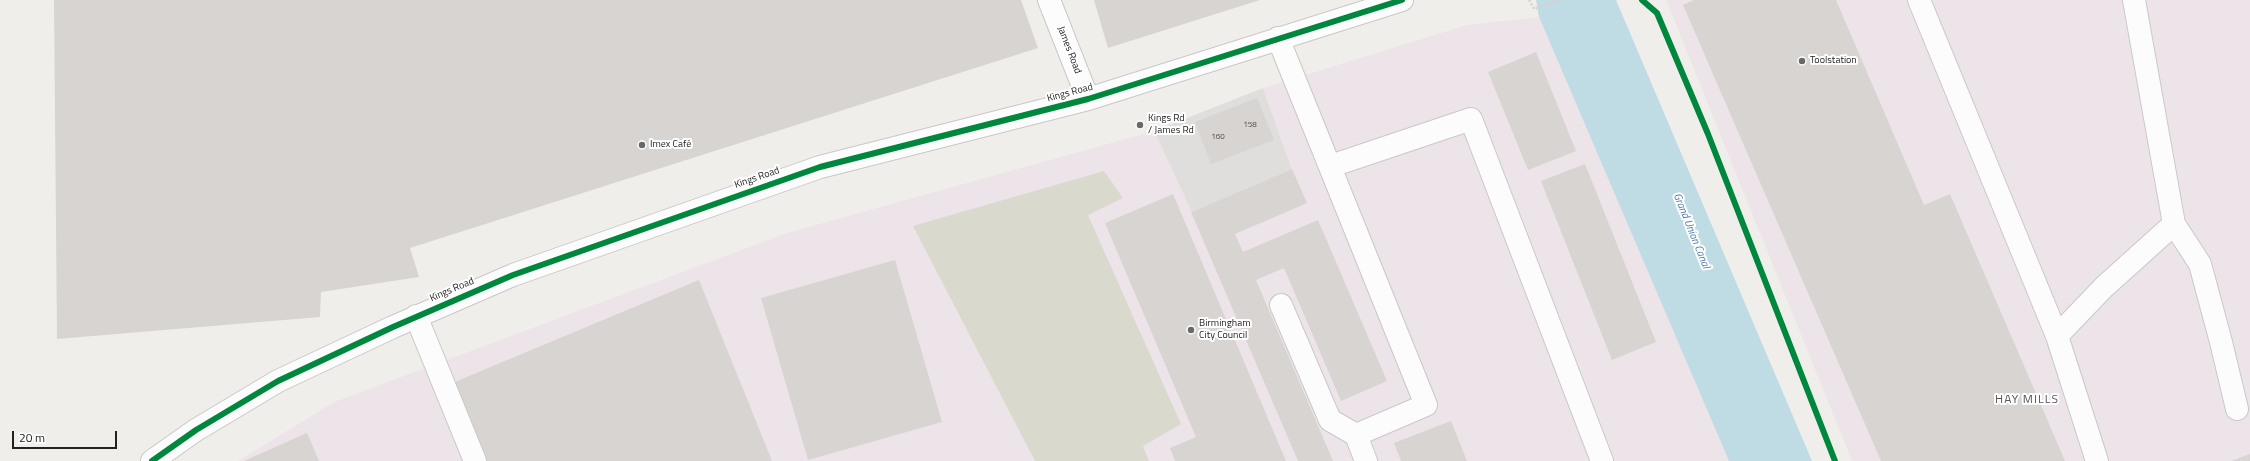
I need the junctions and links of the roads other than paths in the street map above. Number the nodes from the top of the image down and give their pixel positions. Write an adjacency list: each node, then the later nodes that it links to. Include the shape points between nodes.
1 (1050, 0): 6 (street, James Road)
2 (1402, 0): 5 (street, Kings Road)
3 (1919, 0): 11 (street)
4 (2134, 0): 8 (street)
5 (1278, 38): 6 (street, Kings Road); 7 (street)
6 (1088, 100): 10 (street, Kings Road, via 820,167 513,275)
7 (1331, 166): 13 (street, via 1426,405); 17 (street, via 1472,119)
8 (2174, 224): 11 (street, via 2104,287); 12 (street, via 2200,264 2222,342)
9 (1281, 305): 13 (street, via 1330,420)
10 (416, 316): 14 (street, Kings Road, via 278,381 196,430); 15 (street)
11 (2057, 336): 18 (street)
12 (2237, 409)
13 (1356, 435): 16 (street)
14 (152, 461)
15 (475, 461)
16 (1366, 461)
17 (1602, 461)
18 (2097, 461)

